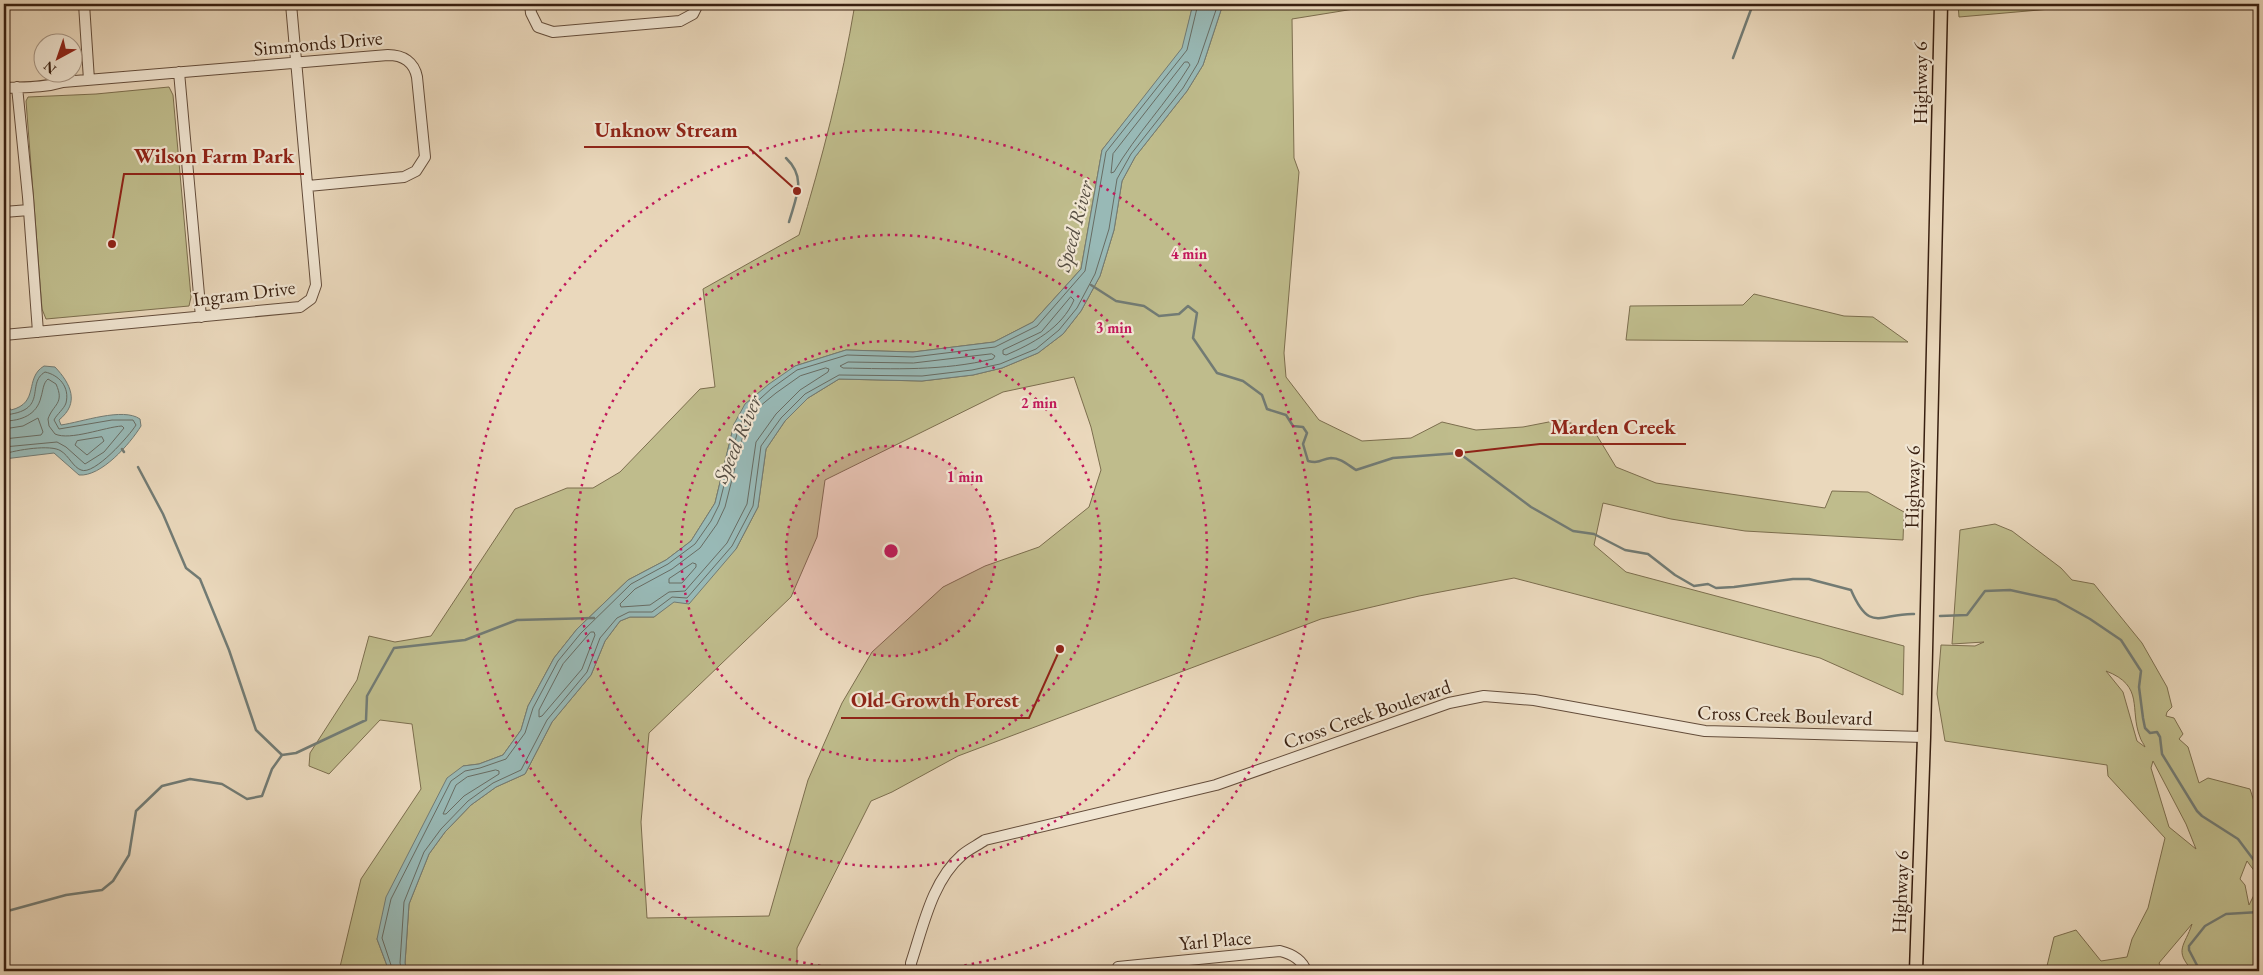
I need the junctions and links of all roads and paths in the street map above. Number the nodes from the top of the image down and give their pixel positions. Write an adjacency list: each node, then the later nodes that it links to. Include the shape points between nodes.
1 (84, 4): 8 (street)
2 (291, 4): 6 (street, Ingram Drive)
3 (530, 4): 4 (street, via 538,27 554,32 680,21 693,14)
4 (698, 4)
5 (1941, 4): 17 (main road, Highway 6)
6 (297, 63): 7 (street, Simmonds Drive); 11 (street, Ingram Drive); 11 (street, Simmonds Drive, via 388,55 406,59 416,74 425,154 422,165 404,177)
7 (178, 72): 8 (street, Simmonds Drive); 14 (street)
8 (89, 80): 9 (street, Simmonds Drive)
9 (17, 87): 10 (street, Simmonds Drive); 12 (street)
10 (4, 88)
11 (308, 186): 14 (street, Ingram Drive, via 316,285 311,299 300,307)
12 (29, 210): 13 (street); 15 (street)
13 (4, 212)
14 (201, 317): 15 (street, Ingram Drive)
15 (38, 332): 16 (street, Ingram Drive)
16 (4, 335)
17 (1924, 737): 19 (street, Cross Creek Boulevard, via 1705,731 1534,700 1484,696 1449,703 1216,784 985,840 962,855 944,876 931,904); 21 (main road, Highway 6)
18 (1118, 967): 20 (street, Yarl Place, via 1280,951 1295,956)
19 (911, 971)
20 (1306, 971)
21 (1916, 971)

